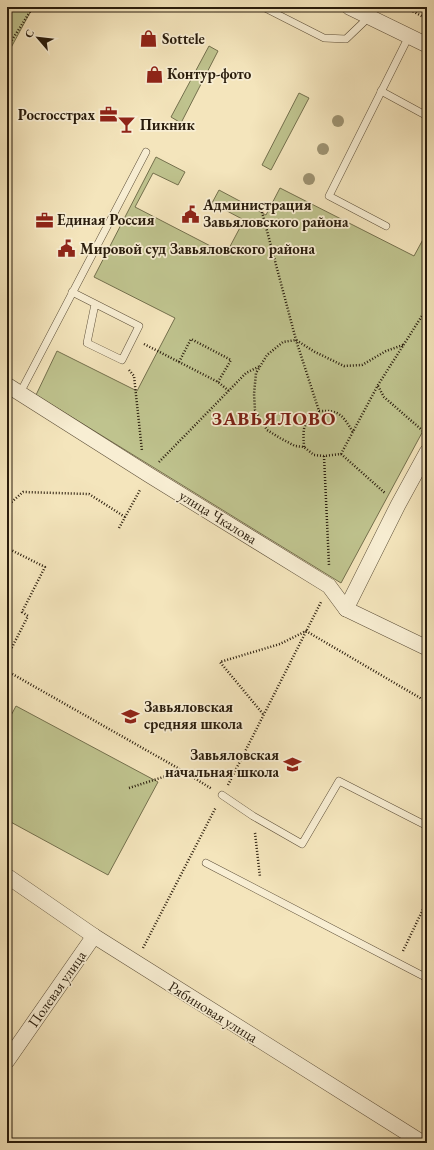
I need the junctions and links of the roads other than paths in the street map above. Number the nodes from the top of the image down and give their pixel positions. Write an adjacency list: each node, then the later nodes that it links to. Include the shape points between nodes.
1 (262, 7): 3 (lane, via 324,38 346,39)
2 (349, 7): 3 (street)
3 (369, 17): 4 (street)
4 (409, 36): 5 (street); 6 (lane)
5 (427, 45)
6 (381, 91): 7 (lane); 9 (lane, via 329,196)
7 (427, 116)
8 (146, 152): 10 (lane)
9 (386, 226)
10 (72, 292): 11 (lane); 13 (lane)
11 (95, 304): 11 (lane, via 86,343 122,360 139,326)
12 (7, 385): 13 (street, улица Чкалова)
13 (20, 393): 15 (street, улица Чкалова, via 329,586)
14 (426, 445): 15 (street)
15 (346, 609): 16 (street, улица Чкалова)
16 (427, 648)
17 (222, 796): 18 (lane, via 302,844 339,780)
18 (427, 826)
19 (206, 863): 22 (lane)
20 (7, 876): 21 (street, Рябиновая улица)
21 (94, 936): 23 (street, Полевая улица); 24 (street, Рябиновая улица)
22 (427, 978)
23 (7, 1061)
24 (423, 1143)

